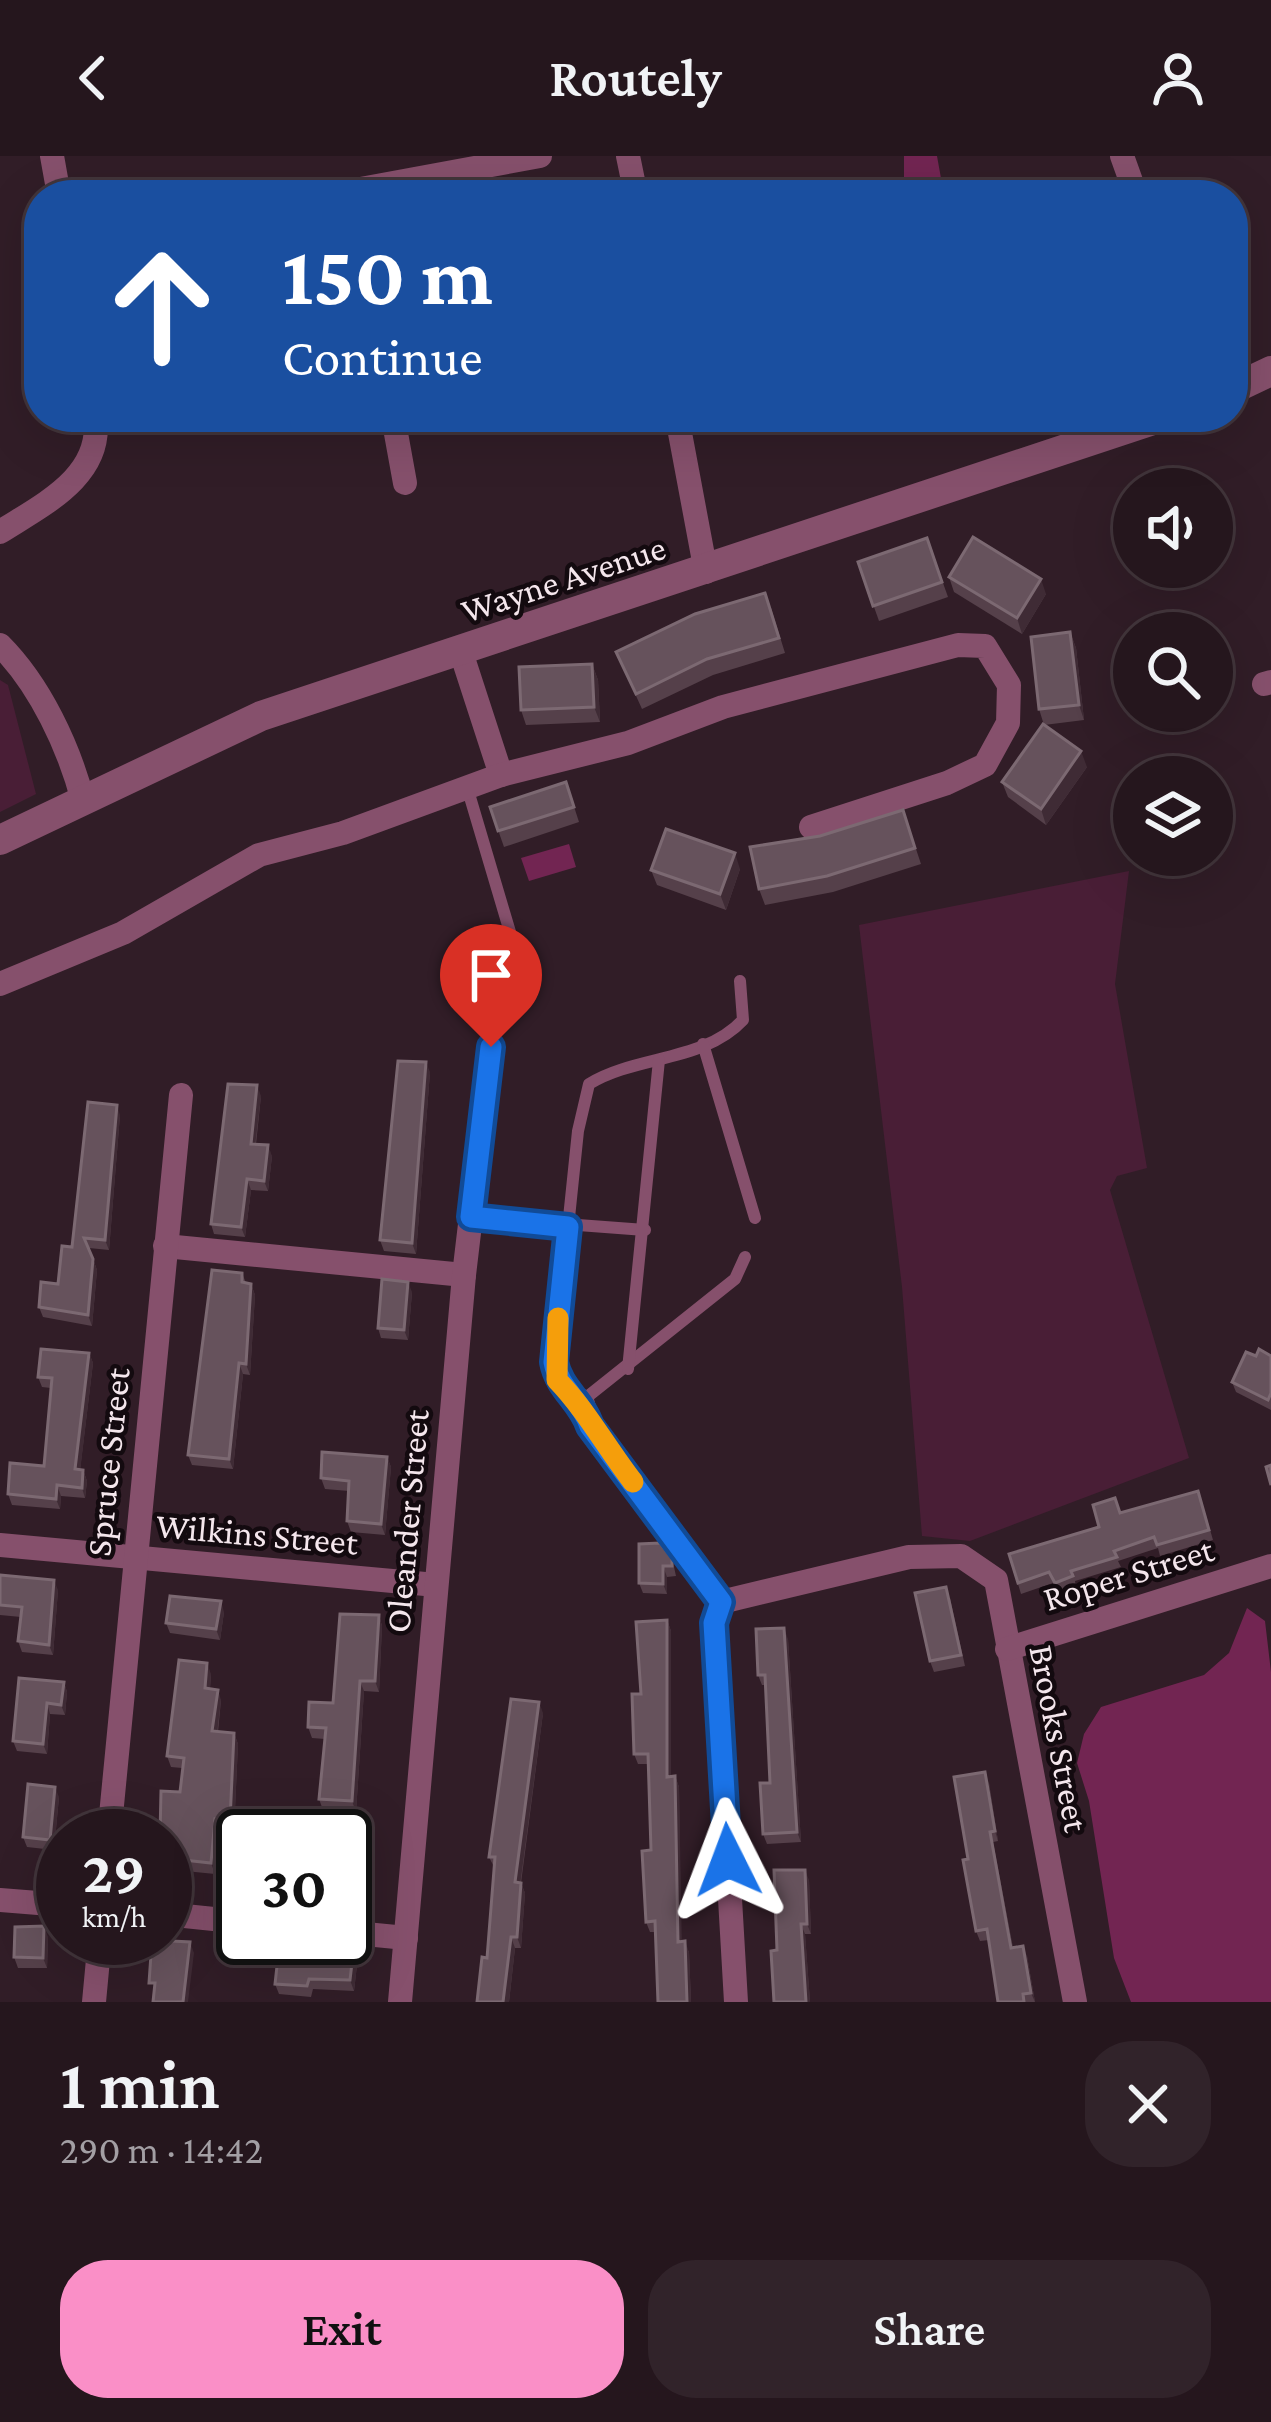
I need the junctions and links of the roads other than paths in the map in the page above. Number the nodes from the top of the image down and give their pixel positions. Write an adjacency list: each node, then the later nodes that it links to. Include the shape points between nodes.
1 (540, 156): 2 (street)
2 (416, 180)
3 (93, 432): 8 (street, via 92,457 62,493)
4 (396, 432): 7 (street)
5 (680, 432): 9 (street)
6 (1118, 432): 9 (street, Wayne Avenue)
7 (405, 483)
8 (0, 532)
9 (706, 572): 11 (street, Wayne Avenue)
10 (0, 645): 14 (street, via 49,716)
11 (461, 652): 12 (street); 14 (street, Wayne Avenue, via 261,716)
12 (501, 775): 13 (street); 15 (street, via 826,678 958,645 985,646 1009,685 1009,723 985,765)
13 (467, 786): 17 (lane); 19 (street, via 259,855 123,933)
14 (82, 801): 16 (street, Wayne Avenue)
15 (811, 827)
16 (0, 840)
17 (510, 932)
18 (740, 981): 20 (lane, via 743,1020)
19 (0, 984)
20 (703, 1044): 22 (lane); 25 (lane)
21 (491, 1047): 24 (street, Oleander Street)
22 (658, 1060): 26 (lane, via 589,1084); 27 (lane)
23 (181, 1095): 28 (street, Spruce Street)
24 (471, 1217): 26 (lane); 30 (street, Oleander Street)
25 (755, 1218)
26 (568, 1227): 27 (lane); 32 (lane, via 554,1362 557,1380)
27 (645, 1231): 31 (lane)
28 (165, 1246): 30 (street); 34 (street, Spruce Street)
29 (745, 1257): 31 (lane, via 735,1280)
30 (464, 1275): 36 (street, Oleander Street)
31 (628, 1369): 32 (lane)
32 (582, 1402): 37 (street, via 590,1426)
33 (0, 1546): 34 (street, Wilkins Street)
34 (133, 1558): 36 (street, Wilkins Street); 39 (street, Spruce Street)
35 (1271, 1566): 38 (street, Roper Street)
36 (436, 1585): 43 (street, Oleander Street)
37 (721, 1602): 38 (street, Brooks Street, via 909,1557 961,1556 996,1580); 47 (street, via 714,1623)
38 (1006, 1649): 48 (street, Brooks Street)
39 (111, 1809)
40 (0, 1900): 41 (street)
41 (36, 1903)
42 (372, 1935): 43 (street)
43 (406, 1938): 46 (street, Oleander Street)
44 (97, 1965): 45 (street)
45 (94, 2002)
46 (400, 2002)
47 (736, 2002)
48 (1075, 2002)

